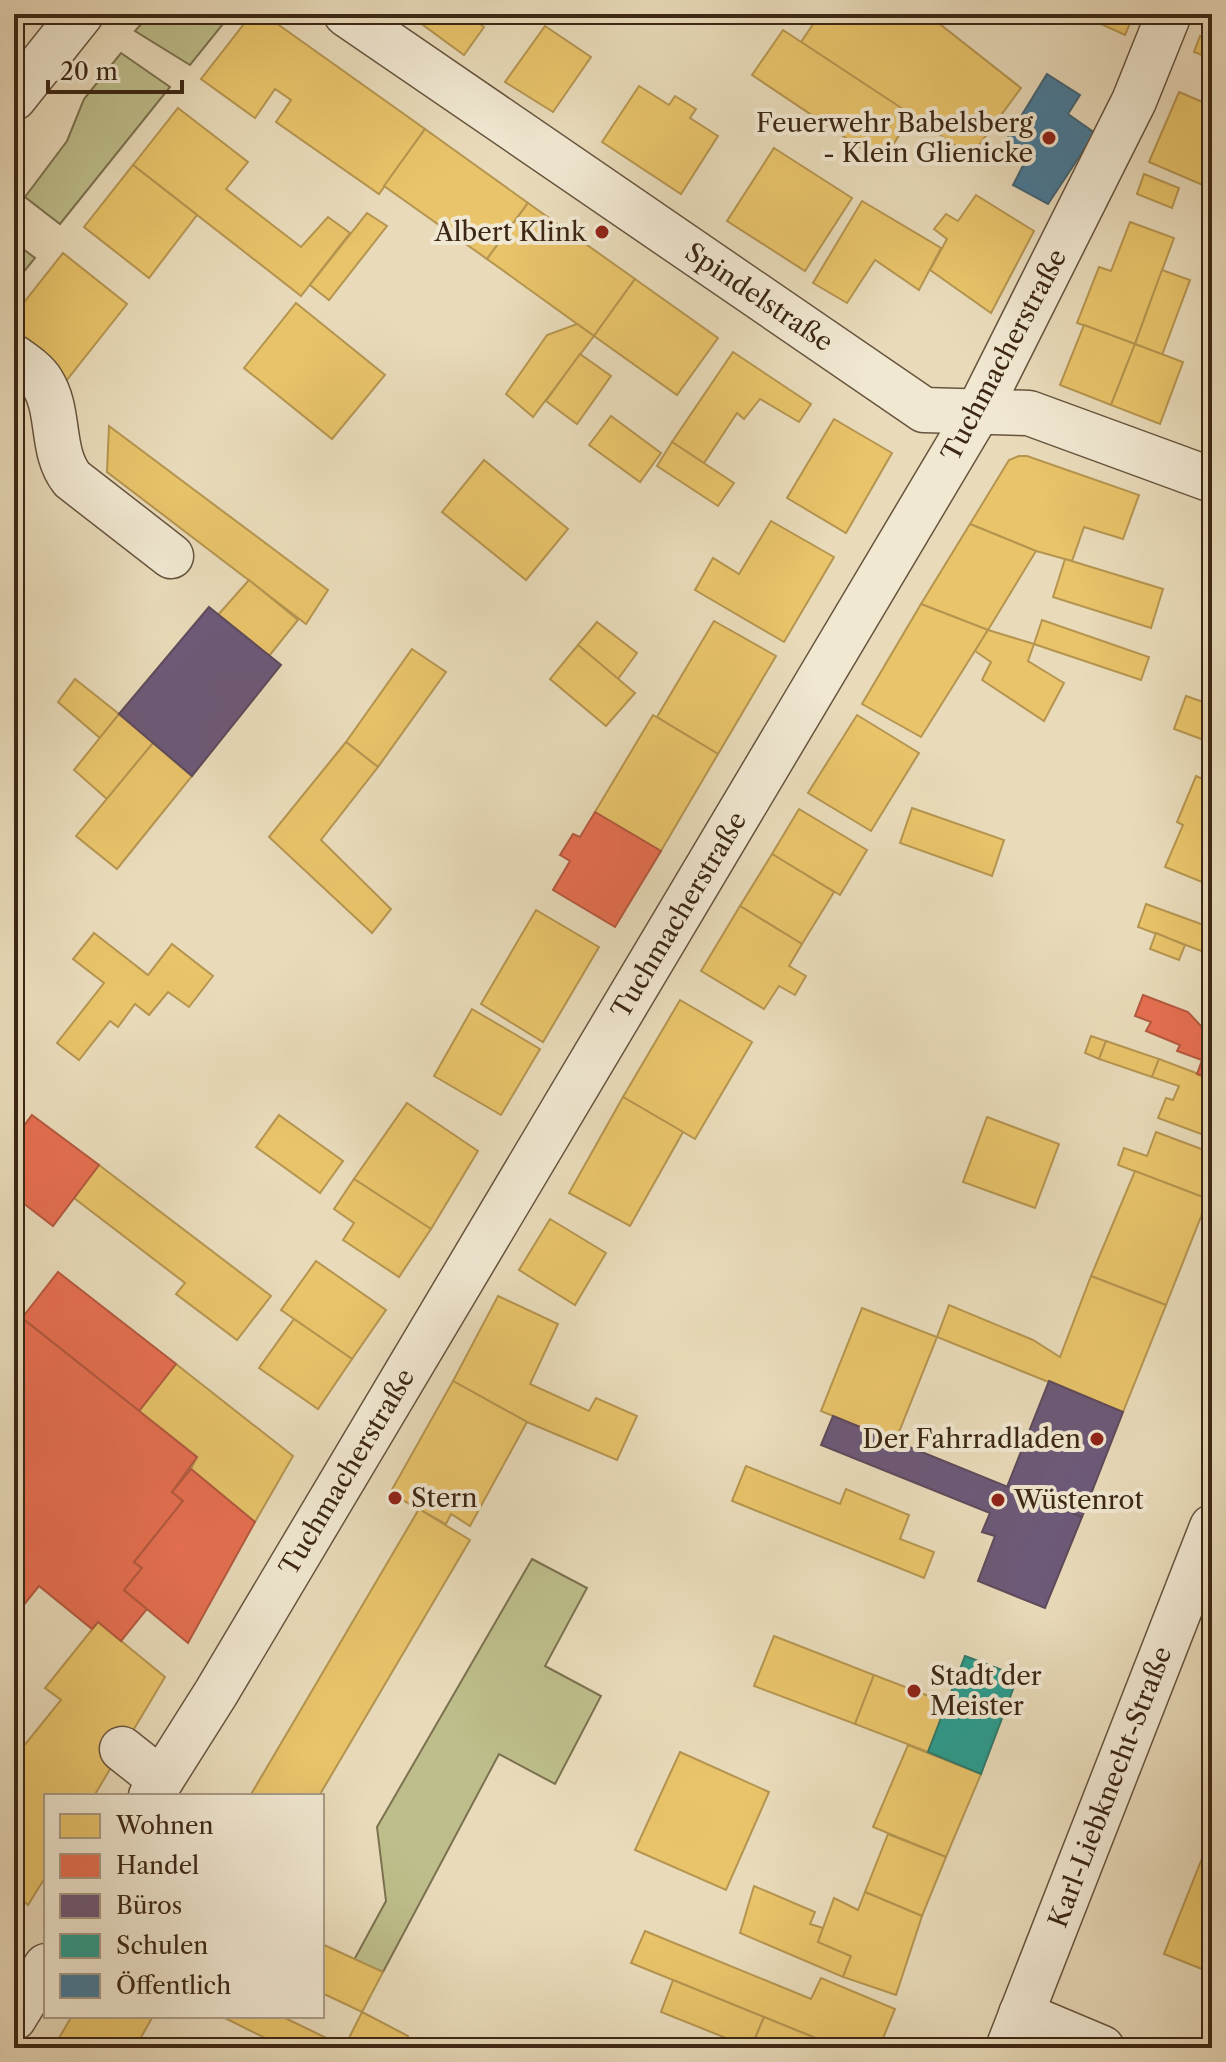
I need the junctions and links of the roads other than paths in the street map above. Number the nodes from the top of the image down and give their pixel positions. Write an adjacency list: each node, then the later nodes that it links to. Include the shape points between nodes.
1 (81, 14): 4 (street)
2 (346, 14): 6 (street, Spindelstraße, via 924,410)
3 (1169, 14): 6 (street, Tuchmacherstraße, via 1134,101)
4 (14, 98)
5 (14, 357): 8 (street, via 41,379 47,391 63,468)
6 (978, 412): 7 (street, Spindelstraße, via 1029,413); 11 (street, Tuchmacherstraße)
7 (1212, 480)
8 (171, 556)
9 (1212, 1527): 14 (street, Karl-Liebknecht-Straße)
10 (122, 1749): 11 (street)
11 (156, 1788)
12 (44, 1969): 13 (street)
13 (14, 2018)
14 (1014, 2031): 15 (street)
15 (1102, 2048)

